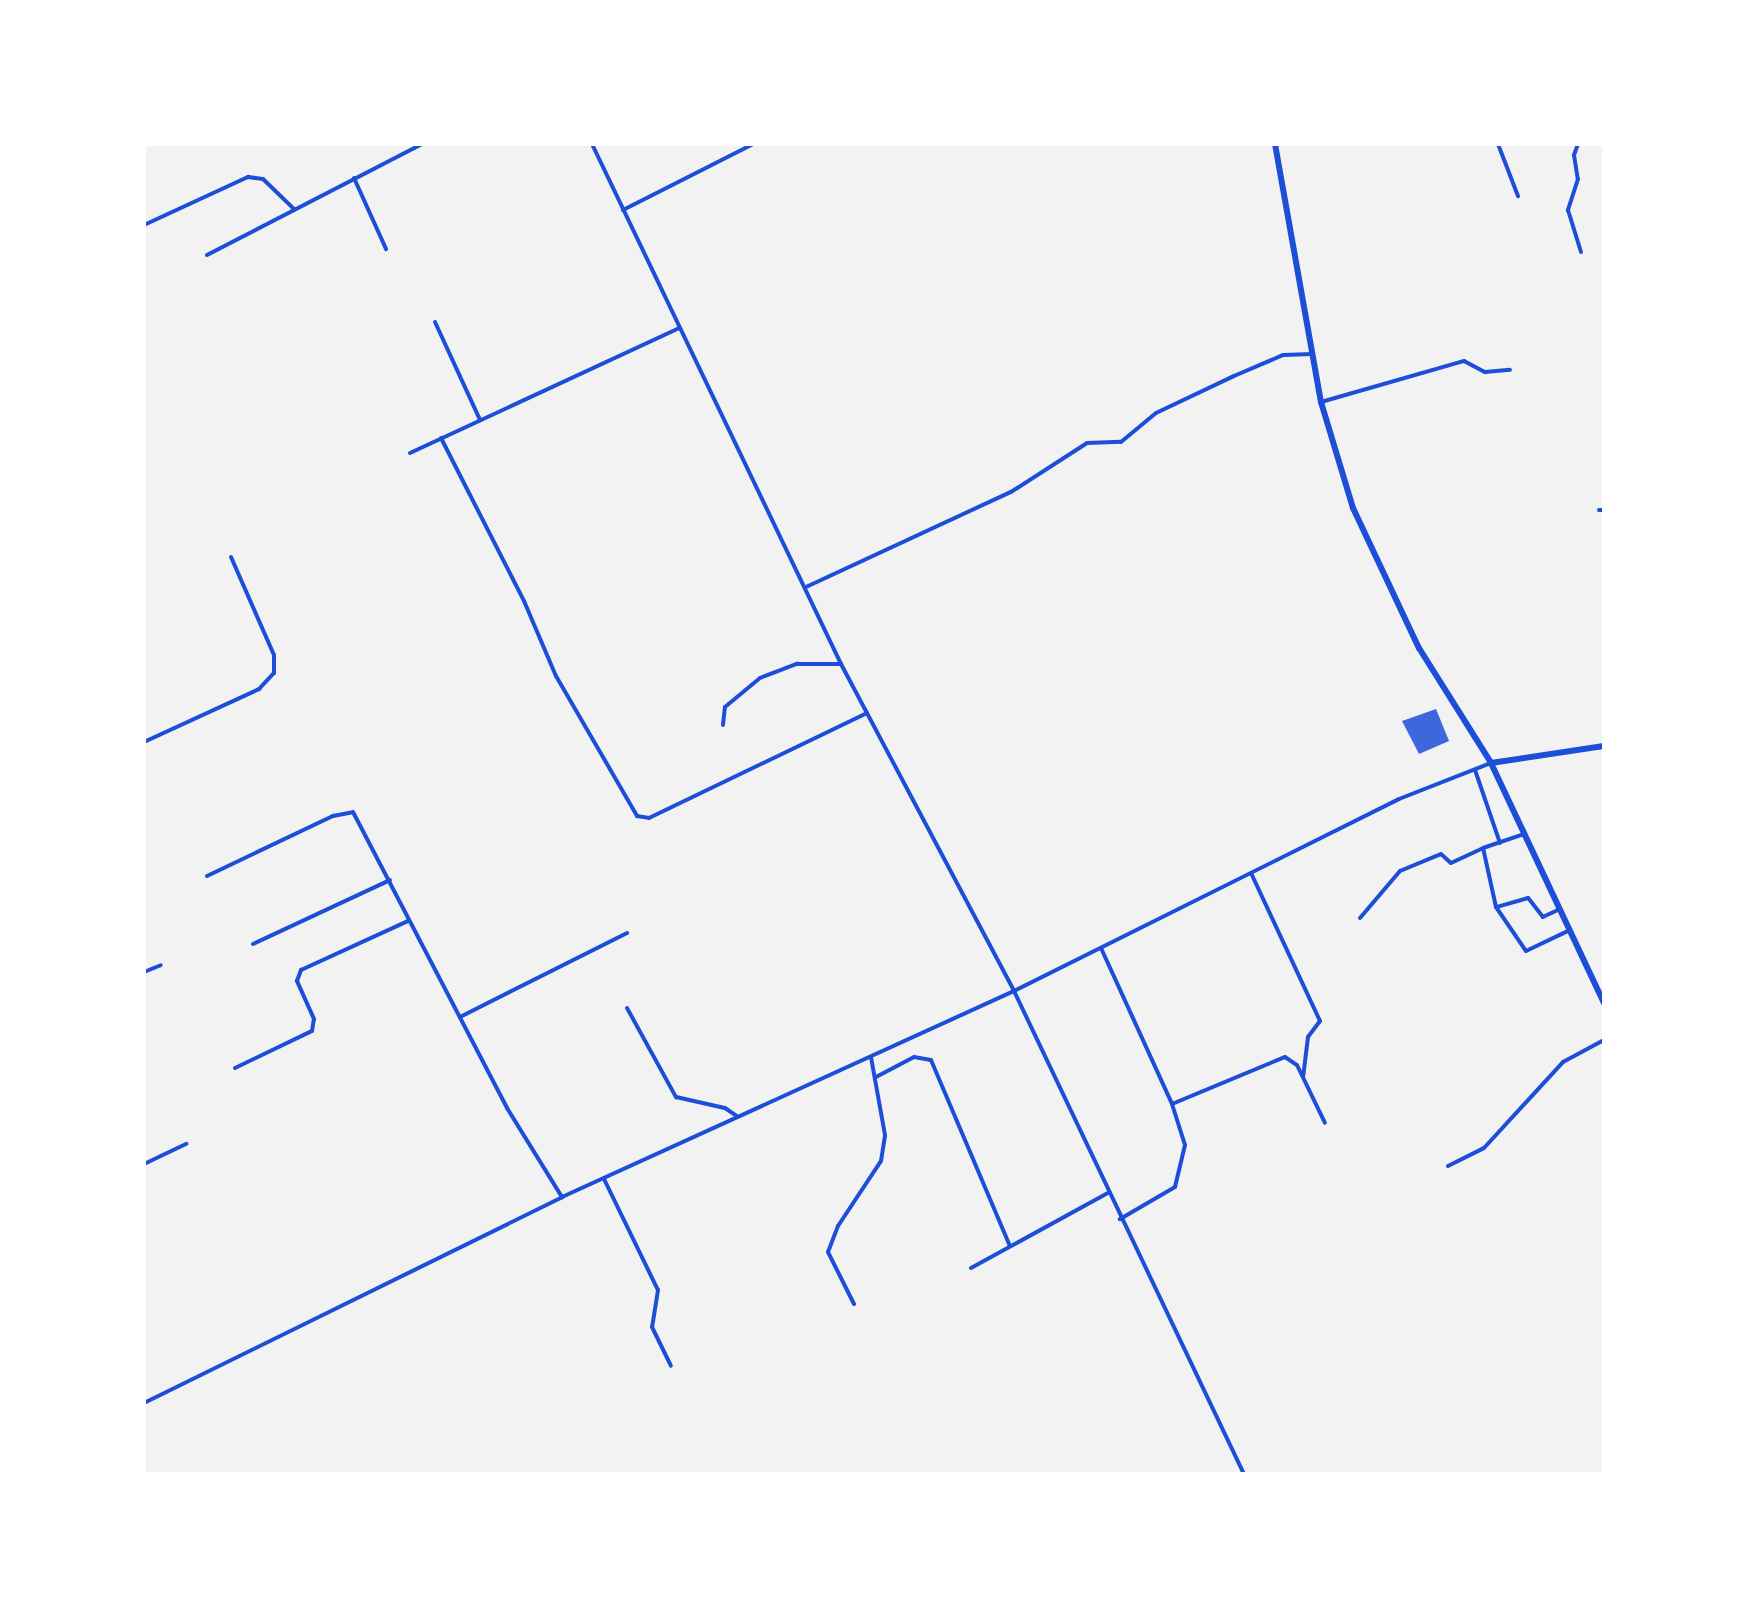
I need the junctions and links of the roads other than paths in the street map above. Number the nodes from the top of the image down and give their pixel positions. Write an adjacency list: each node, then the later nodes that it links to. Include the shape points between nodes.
1 (422, 144): 7 (street)
2 (592, 144): 10 (street)
3 (753, 144): 10 (street)
4 (1275, 144): 17 (street)
5 (1498, 144): 8 (street)
6 (1578, 144): 13 (street, via 1578,179 1568,210)
7 (354, 178): 9 (street); 12 (street)
8 (1518, 196)
9 (294, 209): 11 (street, via 263,179 248,177); 14 (street)
10 (623, 210): 16 (street)
11 (144, 225)
12 (386, 249)
13 (1581, 252)
14 (207, 255)
15 (435, 322): 20 (street)
16 (679, 328): 20 (street); 24 (street)
17 (1313, 354): 19 (street); 24 (street, via 1283,355 1234,376 1156,413 1121,442 1087,443 999,498)
18 (1510, 370): 19 (street, via 1485,372 1464,361)
19 (1321, 402): 30 (street, via 1359,521 1419,648)
20 (480, 420): 21 (street)
21 (441, 438): 22 (street); 26 (street, via 556,676 637,816 649,818)
22 (410, 453)
23 (231, 557): 28 (street, via 274,655 274,673 259,689)
24 (806, 587): 25 (street)
25 (841, 664): 26 (street); 27 (street, via 797,664 760,678 725,707)
26 (867, 713): 48 (street)
27 (723, 725)
28 (144, 742)
29 (1604, 746): 30 (street)
30 (1491, 763): 31 (street); 32 (street)
31 (1475, 769): 33 (street); 35 (street, via 1399,799)
32 (1524, 834): 33 (street); 39 (street)
33 (1500, 843): 34 (street)
34 (1483, 848): 38 (street); 40 (street, via 1451,863 1441,854 1400,871)
35 (1251, 873): 45 (street); 55 (street, via 1320,1021 1308,1037)
36 (207, 876): 37 (street, via 346,812 358,817)
37 (390, 880): 41 (street); 44 (street)
38 (1496, 907): 39 (street, via 1528,898 1543,917); 42 (street, via 1526,951)
39 (1560, 909): 42 (street)
40 (1360, 918)
41 (408, 921): 51 (street); 54 (street, via 301,970 297,981 314,1019 312,1031)
42 (1571, 929): 49 (street)
43 (627, 933): 51 (street)
44 (253, 944)
45 (1101, 947): 48 (street); 57 (street)
46 (161, 965): 47 (street)
47 (144, 972)
48 (1014, 991): 53 (street); 64 (street)
49 (1604, 1003)
50 (627, 1008): 58 (street, via 676,1097 725,1108)
51 (460, 1017): 65 (street)
52 (1604, 1040): 62 (street, via 1563,1062 1484,1148)
53 (871, 1057): 56 (street); 58 (street)
54 (235, 1068)
55 (1303, 1076): 57 (street, via 1285,1057); 59 (street)
56 (876, 1077): 67 (street, via 914,1057 931,1060); 69 (street, via 885,1135 881,1161 838,1226 828,1252)
57 (1172, 1104): 66 (street, via 1185,1145 1180,1178 1175,1187)
58 (737, 1116): 63 (street)
59 (1325, 1123)
60 (186, 1144): 61 (street)
61 (144, 1164)
62 (1448, 1166)
63 (604, 1179): 65 (street); 70 (street, via 658,1290 652,1327)
64 (1108, 1193): 66 (street); 67 (street)
65 (562, 1197): 71 (street)
66 (1120, 1219): 72 (street)
67 (1010, 1246): 68 (street)
68 (971, 1268)
69 (854, 1304)
70 (671, 1366)
71 (144, 1403)
72 (1244, 1474)

